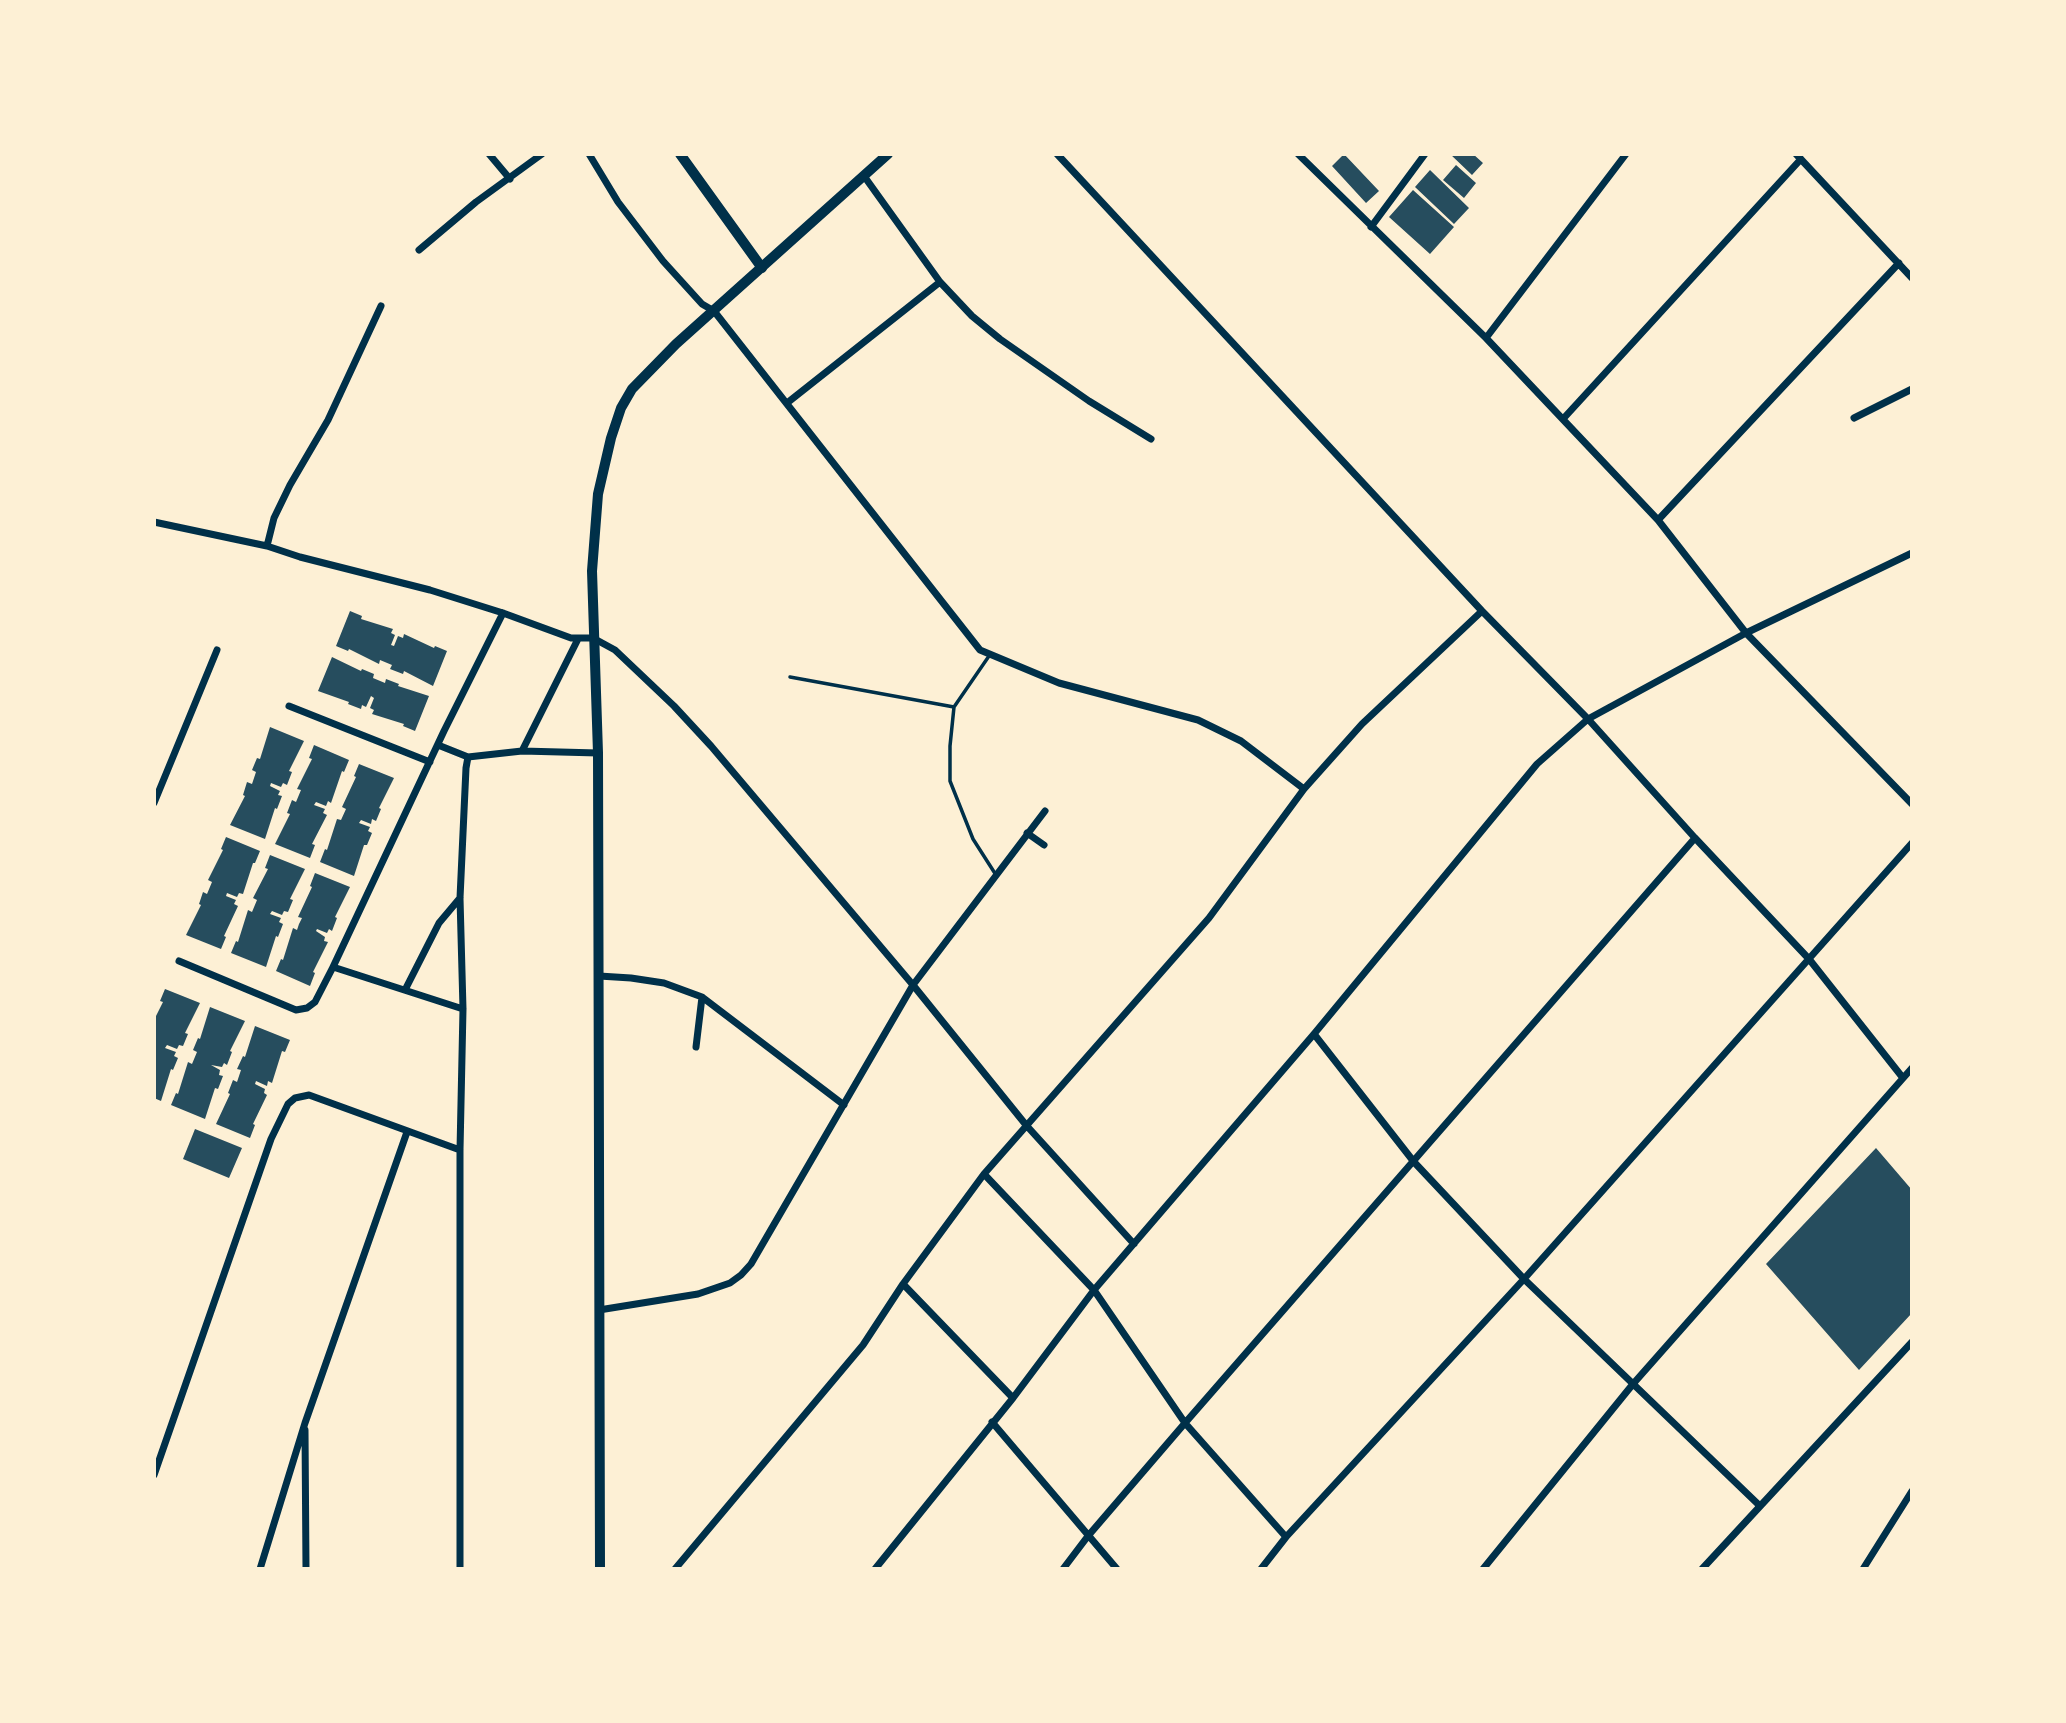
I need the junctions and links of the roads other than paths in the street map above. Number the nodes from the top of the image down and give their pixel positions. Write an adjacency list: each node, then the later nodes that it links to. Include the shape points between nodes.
1 (489, 154): 12 (street)
2 (541, 154): 12 (street)
3 (589, 154): 20 (street, via 663,261)
4 (680, 154): 16 (street)
5 (888, 154): 11 (main road)
6 (1057, 154): 31 (street)
7 (1298, 154): 13 (street)
8 (1425, 154): 13 (street)
9 (1626, 154): 21 (street)
10 (1798, 156): 15 (street); 25 (street)
11 (864, 176): 16 (main road); 18 (street)
12 (510, 178): 14 (street)
13 (1371, 227): 21 (street)
14 (419, 250)
15 (1899, 263): 17 (street); 27 (street)
16 (762, 268): 20 (main road)
17 (1912, 278)
18 (940, 282): 23 (street); 26 (street, via 1000,339)
19 (381, 306): 29 (street, via 328,420 274,518)
20 (714, 311): 23 (street); 34 (main road, via 646,373 621,408 598,494)
21 (1486, 338): 25 (street)
22 (1912, 389): 24 (street)
23 (787, 403): 37 (street, via 980,650)
24 (1854, 418)
25 (1563, 419): 27 (street)
26 (1151, 439)
27 (1658, 520): 33 (street)
28 (154, 522): 29 (street)
29 (267, 546): 32 (street)
30 (1912, 553): 33 (street)
31 (1482, 611): 41 (street); 47 (street, via 1362,724)
32 (503, 613): 35 (street); 42 (street)
33 (1746, 633): 41 (street); 49 (street)
34 (593, 638): 35 (street); 44 (main road); 61 (street, via 622,656 674,706)
35 (578, 639): 43 (street)
36 (217, 650): 48 (street)
37 (990, 654): 40 (lane); 47 (street, via 1059,683 1198,720 1241,741)
38 (790, 677): 40 (lane)
39 (289, 706): 46 (street)
40 (954, 707): 55 (lane, via 950,781 972,839)
41 (1588, 719): 52 (street); 65 (street, via 1536,764)
42 (438, 745): 45 (street); 46 (street)
43 (522, 751): 44 (street); 45 (street)
44 (598, 753): 60 (main road)
45 (468, 757): 56 (street)
46 (430, 762): 59 (street)
47 (1304, 789): 70 (street, via 1209,918)
48 (154, 803)
49 (1912, 804)
50 (1045, 810): 51 (street)
51 (1027, 833): 54 (street); 55 (street)
52 (1695, 838): 57 (street); 73 (street)
53 (1912, 843): 57 (street)
54 (1044, 845)
55 (996, 875): 61 (street)
56 (460, 898): 62 (street, via 439,923); 64 (street)
57 (1809, 959): 68 (street); 76 (street)
58 (179, 961): 59 (street, via 296,1010 315,1002)
59 (334, 967): 62 (street)
60 (599, 976): 63 (street, via 664,983); 79 (main road)
61 (913, 985): 69 (street); 70 (street)
62 (405, 990): 64 (street)
63 (702, 997): 66 (street); 69 (street)
64 (463, 1009): 72 (street)
65 (1314, 1034): 73 (street); 75 (street)
66 (696, 1047)
67 (1912, 1069): 68 (street)
68 (1903, 1078): 81 (street)
69 (844, 1105): 79 (street, via 741,1275 698,1294)
70 (1026, 1125): 74 (street); 75 (street)
71 (407, 1132): 72 (street); 84 (street); 86 (street, via 309,1095 295,1098 283,1111)
72 (460, 1150): 93 (street)
73 (1414, 1162): 76 (street); 85 (street)
74 (984, 1174): 77 (street); 78 (street)
75 (1133, 1244): 78 (street)
76 (1524, 1279): 81 (street); 90 (street)
77 (903, 1284): 82 (street); 95 (street, via 863,1345)
78 (1094, 1290): 82 (street); 85 (street)
79 (598, 1310): 94 (main road)
80 (1912, 1342): 88 (street)
81 (1633, 1384): 88 (street); 100 (street)
82 (1013, 1398): 83 (street)
83 (992, 1422): 89 (street); 96 (street)
84 (305, 1423): 91 (street); 92 (street)
85 (1185, 1423): 89 (street); 90 (street)
86 (154, 1475)
87 (1912, 1491): 102 (street)
88 (1760, 1506): 101 (street)
89 (1088, 1535): 97 (street); 98 (street)
90 (1286, 1537): 99 (street)
91 (260, 1569)
92 (306, 1569)
93 (460, 1569)
94 (600, 1569)
95 (675, 1569)
96 (875, 1569)
97 (1063, 1569)
98 (1117, 1569)
99 (1261, 1569)
100 (1483, 1569)
101 (1702, 1569)
102 (1863, 1569)

